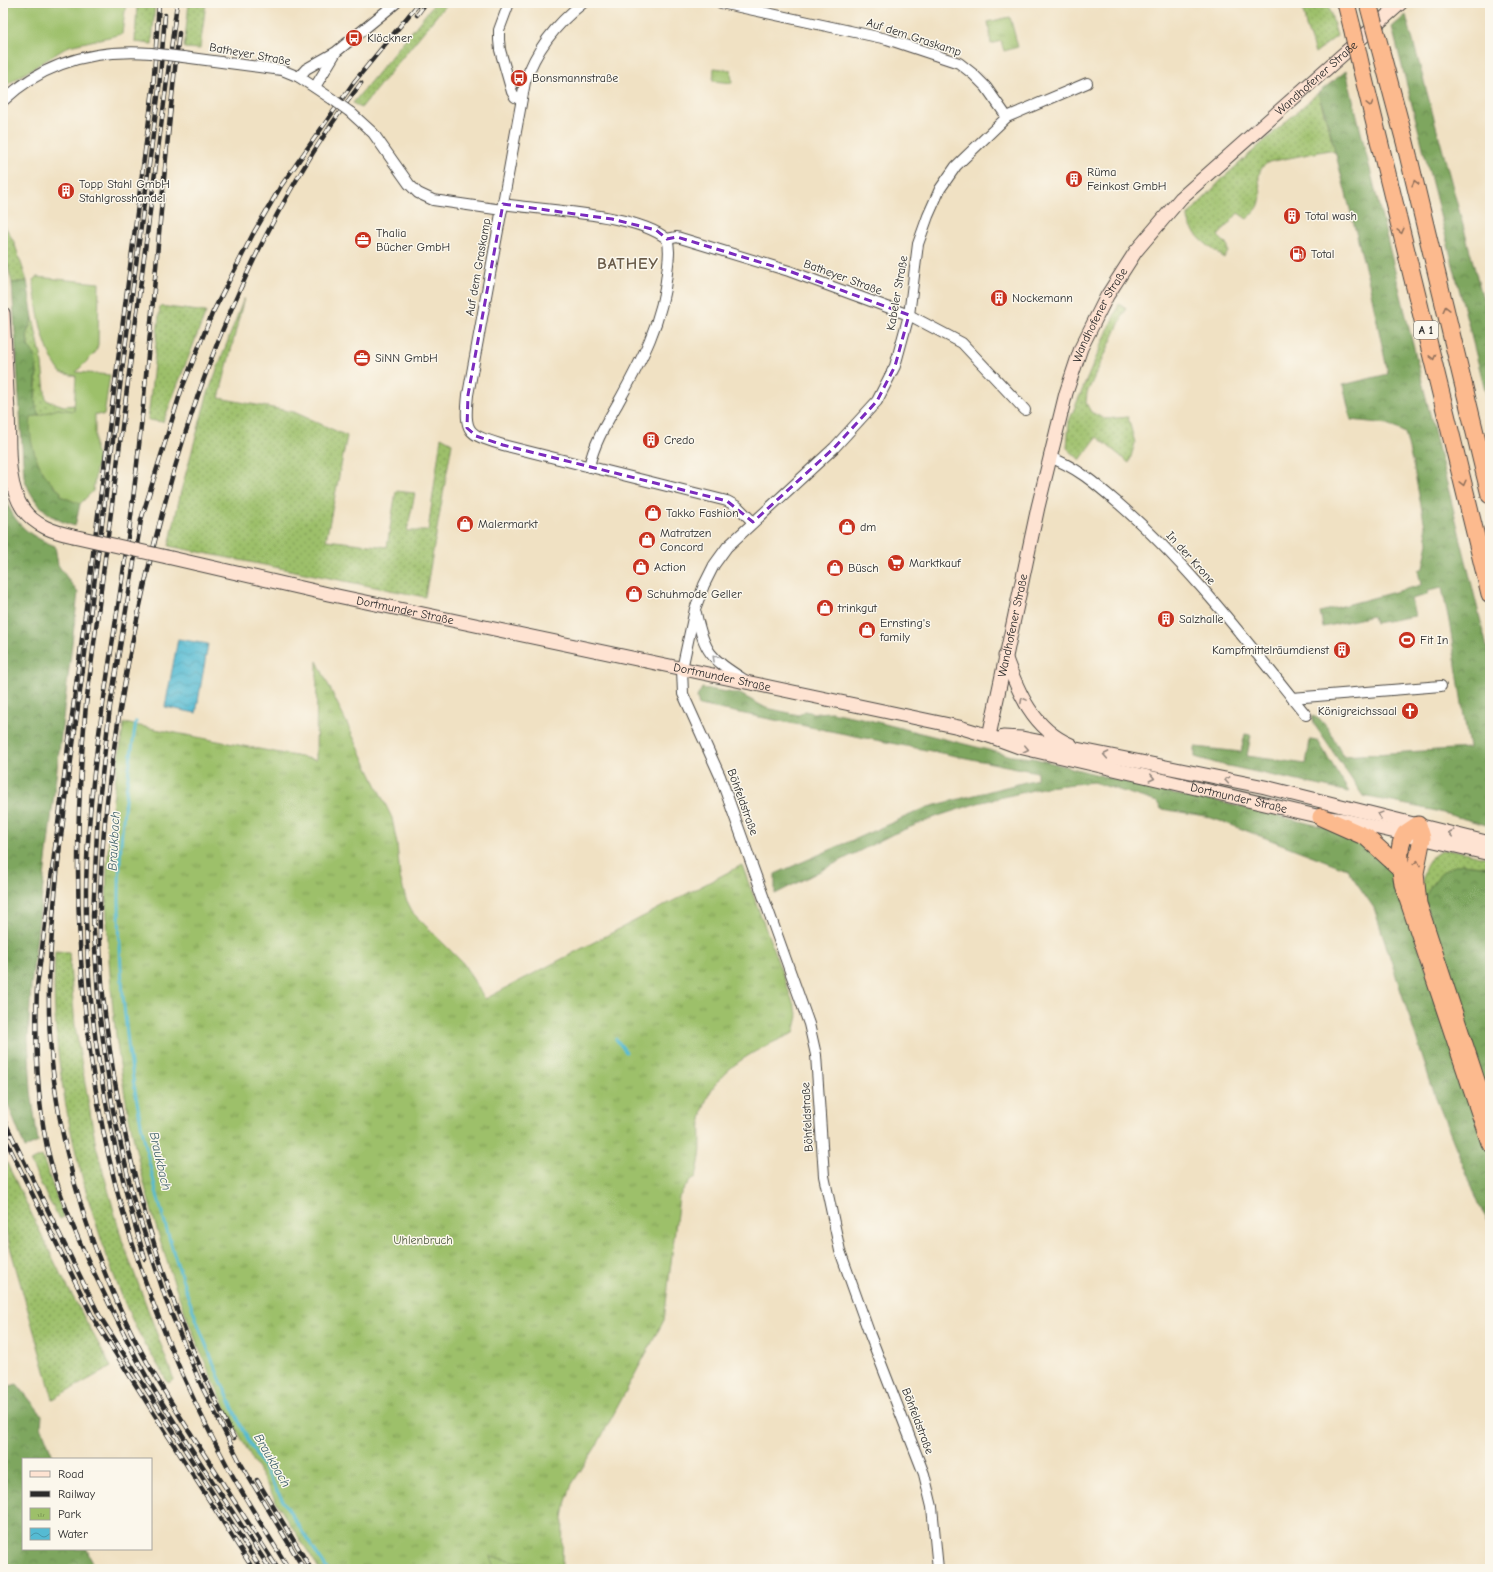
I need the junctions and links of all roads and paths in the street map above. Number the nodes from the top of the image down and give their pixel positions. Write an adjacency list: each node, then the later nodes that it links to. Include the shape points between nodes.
1 (396, 3): 9 (street)
2 (509, 3): 13 (street, via 499,30 500,50 512,92)
3 (583, 3): 13 (street, Auf dem Graskamp, via 559,23 540,48 528,73)
4 (721, 3): 8 (street, Auf dem Graskamp)
5 (1346, 3): 27 (highway, A 1, one-way to 27, bridge)
6 (1368, 3): 20 (highway, A 1, one-way to 6, bridge)
7 (1401, 3): 22 (main road, Wandhofener Straße, via 1181,198 1136,251 1107,296 1081,348)
8 (766, 8): 15 (street, Auf dem Graskamp, via 888,40 958,63 986,87)
9 (336, 52): 10 (street, via 306,69); 12 (street)
10 (299, 77): 12 (street, Batheyer Straße); 14 (street, Batheyer Straße, bridge, via 282,70 183,57 108,52 62,63 30,78)
11 (1087, 83): 15 (street, Kabeler Straße)
12 (315, 87): 16 (street, Batheyer Straße, bridge, via 350,112 372,133 418,193 437,200)
13 (521, 100): 16 (street, Auf dem Graskamp)
14 (3, 101)
15 (1007, 117): 19 (street, Kabeler Straße, via 956,166 940,189 918,244)
16 (502, 207): 17 (street, Batheyer Straße, via 612,219 656,230); 24 (street, Auf dem Graskamp, via 468,395 465,418 467,428 484,439)
17 (668, 239): 19 (street, Batheyer Straße, via 677,237 789,271); 24 (street, via 670,251 660,316 639,365 596,443)
18 (3, 313): 30 (main road, Dortmunder Straße, bridge, via 14,488 18,500 31,518 48,529 328,594)
19 (909, 315): 21 (street, Batheyer Straße, via 962,343); 26 (street, Kabeler Straße, via 895,366 877,401 834,448)
20 (1455, 347): 23 (highway); 25 (highway, A 1)
21 (1025, 410)
22 (1049, 457): 29 (main road, Wandhofener Straße); 33 (street, In der Krone, via 1076,468 1151,532 1228,618)
23 (1490, 464)
24 (589, 467): 26 (street, Auf dem Graskamp, via 728,501)
25 (1490, 495)
26 (753, 522): 28 (street, Kabeler Straße, via 727,547 714,564)
27 (1490, 594)
28 (695, 610): 30 (street, Kabeler Straße); 31 (street, one-way to 28, via 721,664 707,650)
29 (1005, 656): 35 (main road, Wandhofener Straße); 36 (main road, one-way to 29, via 1065,742 1040,723 1028,709 1021,698)
30 (682, 669): 31 (main road, Dortmunder Straße); 44 (street, Böhfeldstraße, via 683,694 720,776 809,1024 816,1055 824,1176 840,1251 924,1474 932,1507)
31 (747, 681): 35 (main road, Dortmunder Straße, via 959,727)
32 (1441, 686): 33 (street)
33 (1292, 698): 34 (street, In der Krone)
34 (1306, 715)
35 (989, 736): 36 (main road, Dortmunder Straße, via 1022,738); 37 (main road, Dortmunder Straße, one-way to 37, via 1019,747)
36 (1084, 751): 38 (main road, Dortmunder Straße, one-way to 36, via 1364,810 1265,787)
37 (1321, 818): 38 (main road, Dortmunder Straße); 41 (highway, via 1366,837)
38 (1415, 832): 39 (main road, Dortmunder Straße, one-way to 38); 40 (main road, Dortmunder Straße); 41 (highway, via 1400,856); 42 (highway, one-way to 38, via 1418,904)
39 (1490, 843)
40 (1490, 854)
41 (1401, 869): 43 (highway, via 1409,901)
42 (1490, 1123)
43 (1490, 1143)
44 (938, 1569)

